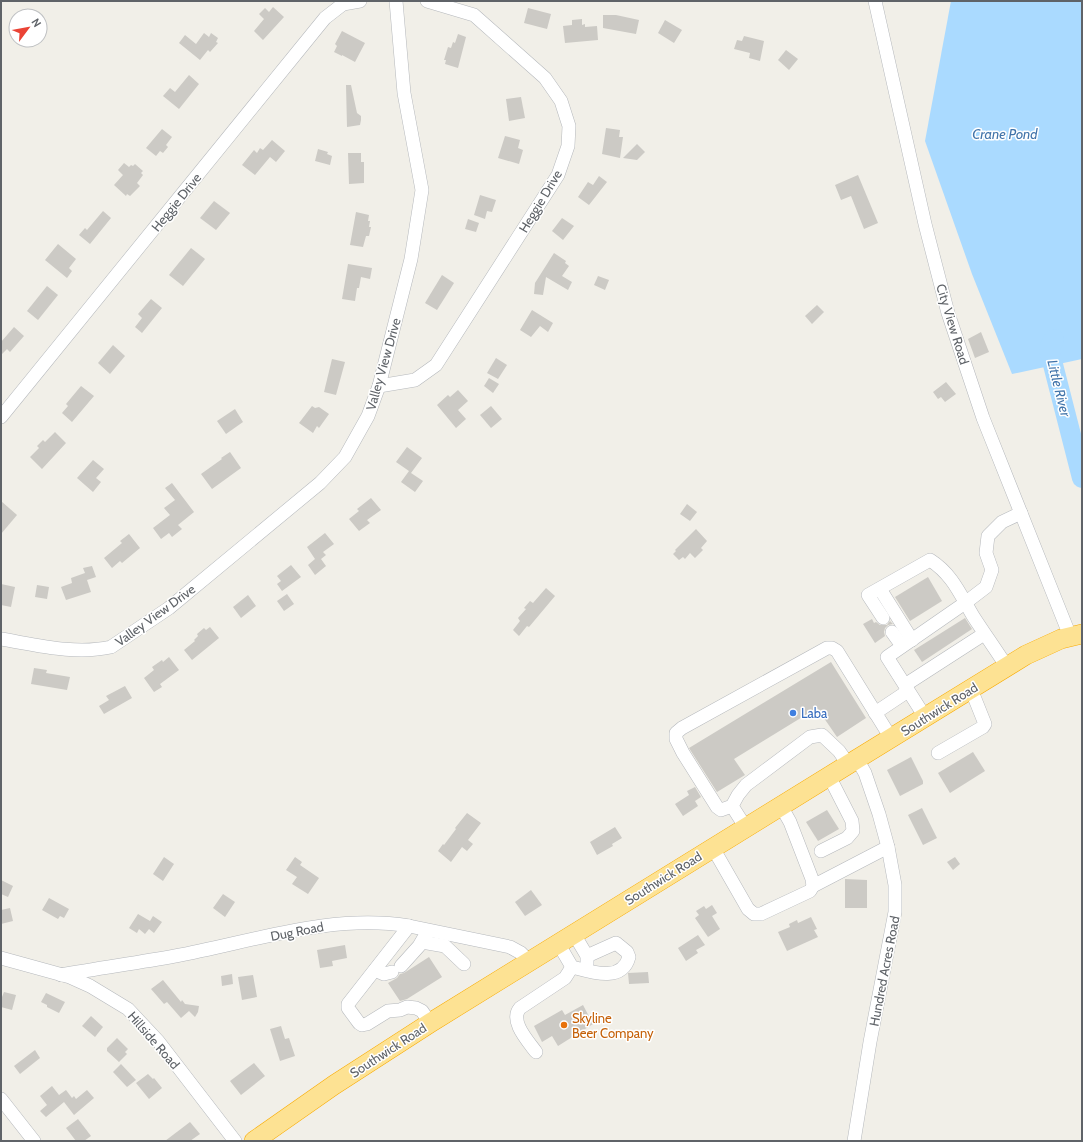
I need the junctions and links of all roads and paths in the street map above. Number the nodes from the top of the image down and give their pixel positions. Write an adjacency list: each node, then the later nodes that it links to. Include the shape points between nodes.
1 (360, 1): 6 (street, Heggie Drive, via 343,4 325,18)
2 (396, 1): 5 (street, Valley View Drive, via 404,93 422,190 411,259)
3 (427, 1): 5 (street, Heggie Drive, via 474,15 544,78 561,101 569,126 568,146 558,175 436,365 415,380)
4 (875, 1): 7 (street, City View Road, via 925,224 948,313 983,418)
5 (379, 386): 14 (street, Valley View Drive, via 368,416 345,458 320,483 170,608 111,647 100,650 64,649)
6 (1, 417)
7 (1021, 513): 9 (street, via 1002,522 988,536 986,553 992,570 986,587); 13 (street, City View Road)
8 (880, 589): 9 (street, via 930,560 941,567); 10 (street, via 868,595); 15 (street)
9 (965, 603): 12 (street); 15 (street)
10 (883, 618)
11 (892, 632): 15 (street)
12 (984, 634): 16 (street); 17 (street)
13 (1076, 635): 16 (highway, Southwick Road, via 1026,655)
14 (1, 639)
15 (907, 643): 17 (street, via 886,657)
16 (1007, 668): 18 (highway, Southwick Road)
17 (906, 688): 19 (street); 20 (street)
18 (971, 689): 20 (highway, Southwick Road); 22 (street, via 985,724)
19 (875, 713): 21 (street); 25 (street, via 837,651 826,648 682,728 676,733 676,739 717,807 721,810)
20 (925, 718): 21 (highway, Southwick Road)
21 (891, 738): 23 (highway, Southwick Road)
22 (938, 753)
23 (853, 761): 24 (highway, Southwick Road); 25 (street, Hundred Acres Road, via 822,736 810,737 746,786); 28 (street, Hundred Acres Road, via 865,773)
24 (829, 776): 26 (highway, Southwick Road); 30 (street, via 852,821 853,831 847,838)
25 (732, 806): 27 (street)
26 (780, 806): 27 (highway, Southwick Road); 31 (street, via 790,822)
27 (746, 828): 29 (highway, Southwick Road)
28 (888, 847): 31 (street); 50 (street, Hundred Acres Road, via 895,912)
29 (713, 848): 31 (street, via 748,909 754,914 761,914 810,891); 34 (highway, Southwick Road)
30 (822, 851)
31 (813, 886)
32 (409, 926): 33 (street, Dug Road); 41 (street); 43 (street, Dug Road, via 363,922 326,924 174,956)
33 (427, 929): 35 (street); 38 (street, Dug Road, via 510,947)
34 (566, 938): 36 (street); 38 (highway, Southwick Road); 40 (street)
35 (422, 942): 39 (street, via 445,946); 41 (street, via 396,969 384,974)
36 (587, 956): 42 (street); 42 (street, via 616,943 629,957 625,967 611,975)
37 (1, 958): 43 (street, Hillside Road)
38 (529, 961): 44 (highway, Southwick Road)
39 (464, 964)
40 (572, 967): 42 (street); 45 (street, via 565,978 517,1012 516,1020 522,1033)
41 (375, 970): 44 (street, via 348,1006 349,1012 359,1023 364,1025 388,1011 407,1007 420,1009)
42 (587, 971)
43 (61, 975): 48 (street, Hillside Road, via 90,986 128,1009 158,1041)
44 (430, 1023): 49 (highway, Southwick Road)
45 (536, 1052)
46 (1, 1099): 47 (street)
47 (34, 1141)
48 (235, 1141)
49 (254, 1141)
50 (854, 1141)

